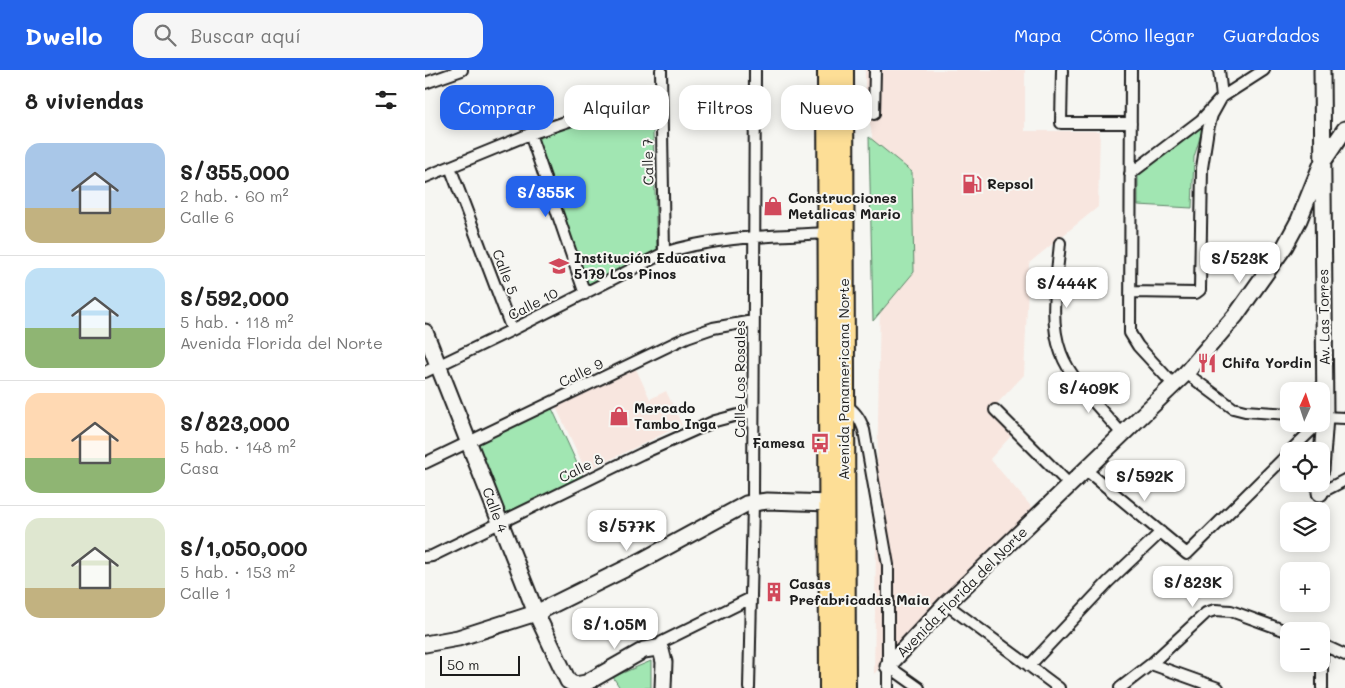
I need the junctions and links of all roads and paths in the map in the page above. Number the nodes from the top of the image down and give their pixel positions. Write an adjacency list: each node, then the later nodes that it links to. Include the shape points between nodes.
1 (462, 70): 12 (street)
2 (661, 70): 13 (street, Calle 7)
3 (755, 70): 26 (street, Calle Los Rosales)
4 (828, 70): 25 (highway, Avenida Panamericana Norte)
5 (843, 70): 38 (highway, Avenida Panamericana Norte)
6 (875, 70): 15 (street)
7 (1062, 70): 17 (street, via 1061,123)
8 (1131, 70): 17 (street)
9 (1219, 70): 14 (street)
10 (1264, 70): 14 (street)
11 (1322, 70): 21 (street, Av. Las Torres)
12 (425, 84)
13 (661, 85)
14 (1222, 97): 23 (street, via 1201,120); 29 (street, via 1212,115 1202,168 1200,290)
15 (874, 114)
16 (564, 123): 20 (street)
17 (1131, 123): 23 (street)
18 (1345, 129): 21 (street)
19 (662, 130): 28 (street, Calle 7)
20 (530, 134): 22 (street); 30 (street)
21 (1322, 163): 35 (street, Avenida Florida del Norte, via 1285,246 1236,315); 36 (street, Av. Las Torres)
22 (450, 168): 24 (street); 32 (street, Calle 5)
23 (1130, 174): 29 (street)
24 (425, 177)
25 (829, 233): 26 (street, Calle 10); 55 (highway, Avenida Panamericana Norte)
26 (755, 238): 28 (street, Calle 10, via 686,246); 31 (street, Calle Los Rosales)
27 (1060, 244): 45 (street, via 1054,305 1055,335 1061,355 1073,376)
28 (664, 253): 30 (street, Calle 10)
29 (1130, 292): 37 (street, via 1130,333 1133,340)
30 (585, 294): 32 (street, Calle 10)
31 (753, 322): 40 (street, Calle Los Rosales); 47 (street, Calle 9, via 687,336)
32 (512, 330): 34 (street, Calle 10)
33 (425, 332): 34 (street, Calle 4)
34 (432, 370): 47 (street, Calle 4)
35 (1186, 373): 37 (street, Avenida Florida del Norte); 41 (street, via 1233,408)
36 (1321, 382)
37 (1174, 385): 45 (street, Avenida Florida del Norte)
38 (844, 404): 68 (street, via 854,411 864,430 888,565); 75 (highway, Avenida Panamericana Norte)
39 (995, 410): 52 (street)
40 (753, 412): 54 (street, Calle Los Rosales); 56 (street, Calle 8, via 715,421 617,465)
41 (1280, 413)
42 (1345, 418): 43 (street)
43 (1330, 419)
44 (1308, 432): 46 (street)
45 (1123, 435): 50 (street, Avenida Florida del Norte)
46 (1299, 442)
47 (469, 443): 49 (street, Calle 9); 56 (street, Calle 4)
48 (1280, 461): 57 (street, via 1187,554)
49 (425, 464)
50 (1086, 470): 52 (street, Avenida Florida del Norte); 57 (street)
51 (1345, 480): 53 (street)
52 (1070, 485): 60 (street, Avenida Florida del Norte)
53 (1330, 485)
54 (753, 503): 55 (street); 59 (street, Calle Los Rosales); 61 (street)
55 (830, 503): 74 (highway, Avenida Panamericana Norte)
56 (500, 524): 58 (street, Calle 8); 61 (street, Calle 4)
57 (1161, 532): 69 (street, via 1108,582)
58 (425, 557)
59 (751, 598): 64 (street, via 662,642); 73 (street, Calle Los Rosales)
60 (946, 604): 68 (street, Avenida Florida del Norte); 69 (street)
61 (536, 613): 63 (street, via 458,638); 71 (street, Calle 4)
62 (1280, 629): 67 (street, via 1231,611 1215,610 1206,613)
63 (425, 644)
64 (657, 648): 71 (street, via 645,650 586,683); 72 (street, via 661,650 664,662)
65 (1330, 648): 66 (street)
66 (1345, 654)
67 (1151, 664): 79 (street); 80 (street)
68 (888, 666): 76 (street); 77 (street)
69 (1029, 666): 78 (street)
70 (1321, 672): 81 (street)
71 (572, 687)
72 (663, 688)
73 (749, 688)
74 (830, 688)
75 (845, 688)
76 (887, 688)
77 (919, 688)
78 (1059, 688)
79 (1120, 688)
80 (1218, 688)
81 (1321, 688)

